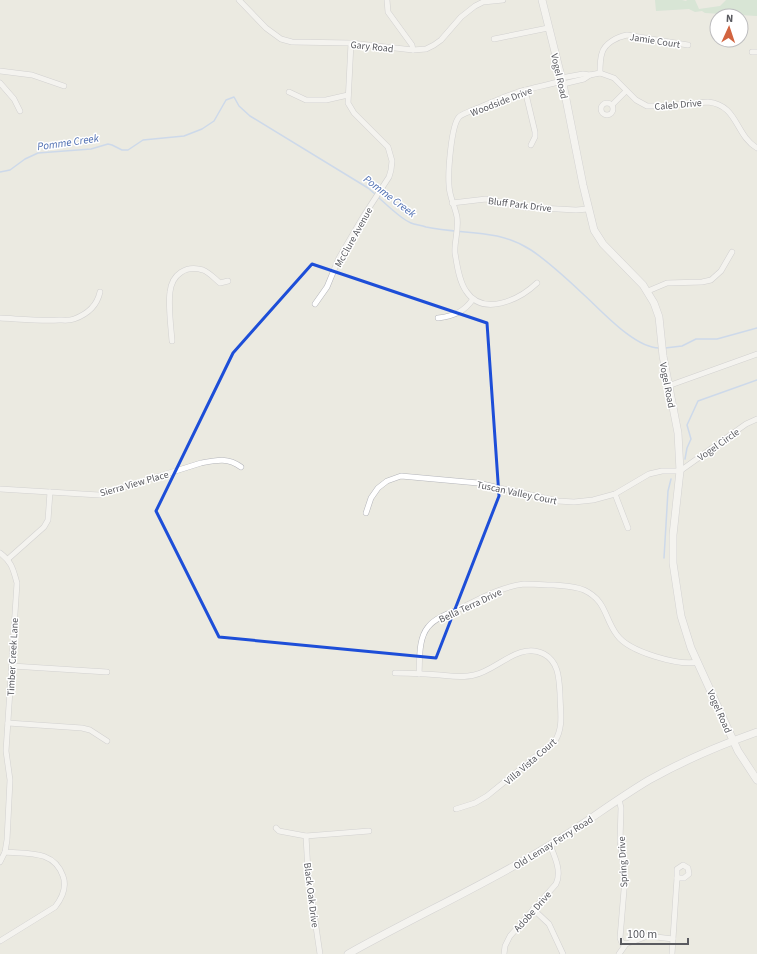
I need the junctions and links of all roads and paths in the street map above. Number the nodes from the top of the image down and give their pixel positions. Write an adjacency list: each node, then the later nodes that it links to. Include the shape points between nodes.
1 (240, 0): 7 (street, Gary Road, via 266,28 281,39 292,42)
2 (387, 0): 9 (street, via 388,12)
3 (503, 0): 9 (street, Gary Road, via 483,2 465,14 434,45)
4 (542, 0): 5 (street, Vogel Road)
5 (548, 28): 6 (street); 12 (street, Vogel Road)
6 (494, 39)
7 (351, 43): 9 (street, Gary Road); 18 (street, McClure Avenue)
8 (688, 45): 11 (street, Jamie Court, via 627,35 618,37 602,53)
9 (414, 50)
10 (0, 71): 14 (street, via 32,75)
11 (600, 73): 12 (street, via 583,74); 16 (street, Caleb Drive, via 614,78)
12 (562, 81): 15 (street, Woodside Drive); 24 (street, Vogel Road)
13 (0, 83): 20 (street)
14 (64, 86)
15 (525, 90): 21 (street, via 535,132); 23 (street, Woodside Drive, via 460,117 451,142 449,185)
16 (626, 91): 19 (street); 22 (street, Caleb Drive, via 647,106 716,102 734,117 749,141)
17 (289, 92): 18 (street, via 306,100)
18 (348, 96): 31 (street, McClure Avenue, via 348,103 354,113 388,147 392,161 391,170 389,178 363,217 327,287)
19 (612, 104)
20 (20, 110)
21 (531, 145)
22 (757, 148)
23 (452, 203): 24 (street, Bluff Park Drive, via 486,199 522,207); 30 (street, Woodside Drive, via 457,217 455,252 460,277)
24 (588, 209): 28 (street, Vogel Road, via 599,239)
25 (732, 252): 28 (street, via 712,280 667,283)
26 (228, 282): 34 (street, via 220,283 204,270 191,268 182,270 173,279 170,292)
27 (537, 283): 30 (street, via 527,292 498,304 490,305)
28 (648, 291): 36 (street, Vogel Road, via 657,309)
29 (100, 292): 32 (street, via 98,302 93,308 73,320)
30 (473, 299): 33 (street, via 460,312)
31 (315, 304)
32 (0, 318)
33 (438, 318)
34 (172, 341)
35 (757, 354): 36 (street)
36 (668, 386): 39 (street, Vogel Road, via 678,434)
37 (757, 419): 39 (street, Vogel Circle, via 746,424)
38 (240, 467): 41 (street, Sierra View Place, via 233,461 218,460 99,495)
39 (680, 471): 42 (street, Tuscan Valley Court, via 649,474); 47 (street, Vogel Road, via 673,536 673,563 681,616)
40 (0, 489): 41 (street, Sierra View Place)
41 (50, 492): 46 (street, via 48,520 44,527)
42 (615, 494): 43 (street, Tuscan Valley Court, via 574,502 478,483 401,476 387,481 378,488); 44 (street)
43 (366, 513)
44 (628, 528)
45 (0, 553): 46 (street)
46 (8, 559): 48 (street, Timber Creek Lane, via 17,583)
47 (698, 662): 51 (street, Bella Terra Drive, via 684,662 647,654 627,645 618,637 599,602 583,590 570,586 524,584 493,593 431,623 423,636); 55 (street, Vogel Road)
48 (12, 666): 49 (street); 52 (street, Timber Creek Lane)
49 (107, 672)
50 (395, 673): 51 (street, Villa Vista Court)
51 (419, 674): 58 (street, Villa Vista Court, via 472,676 529,651 546,655 553,662 557,672 560,731 555,741 487,796)
52 (8, 723): 54 (street, via 82,728); 63 (street, Timber Creek Lane, via 6,751 10,780)
53 (757, 732): 55 (street, Old Lemay Ferry Road)
54 (107, 740)
55 (734, 740): 56 (street, Vogel Road); 57 (street, Old Lemay Ferry Road, via 662,773)
56 (757, 780)
57 (619, 799): 62 (street, Old Lemay Ferry Road); 69 (street, Spring Drive, via 620,841 625,878 620,938)
58 (456, 809)
59 (276, 828): 61 (street, via 279,831)
60 (369, 831): 61 (street)
61 (306, 836): 70 (street, Black Oak Drive, via 308,872)
62 (550, 845): 66 (street, Adobe Drive, via 556,859 557,881); 71 (street, Old Lemay Ferry Road)
63 (5, 852): 64 (street, Timber Creek Lane); 68 (street, via 50,858 61,869 64,890 61,900 55,907)
64 (0, 862)
65 (677, 878): 67 (street)
66 (533, 910): 72 (street, Adobe Drive, via 508,940); 73 (street, via 549,924)
67 (673, 939): 69 (street, via 648,936); 75 (street)
68 (0, 941)
69 (626, 944): 74 (street)
70 (320, 954)
71 (348, 954)
72 (504, 954)
73 (563, 954)
74 (619, 954)
75 (672, 954)

